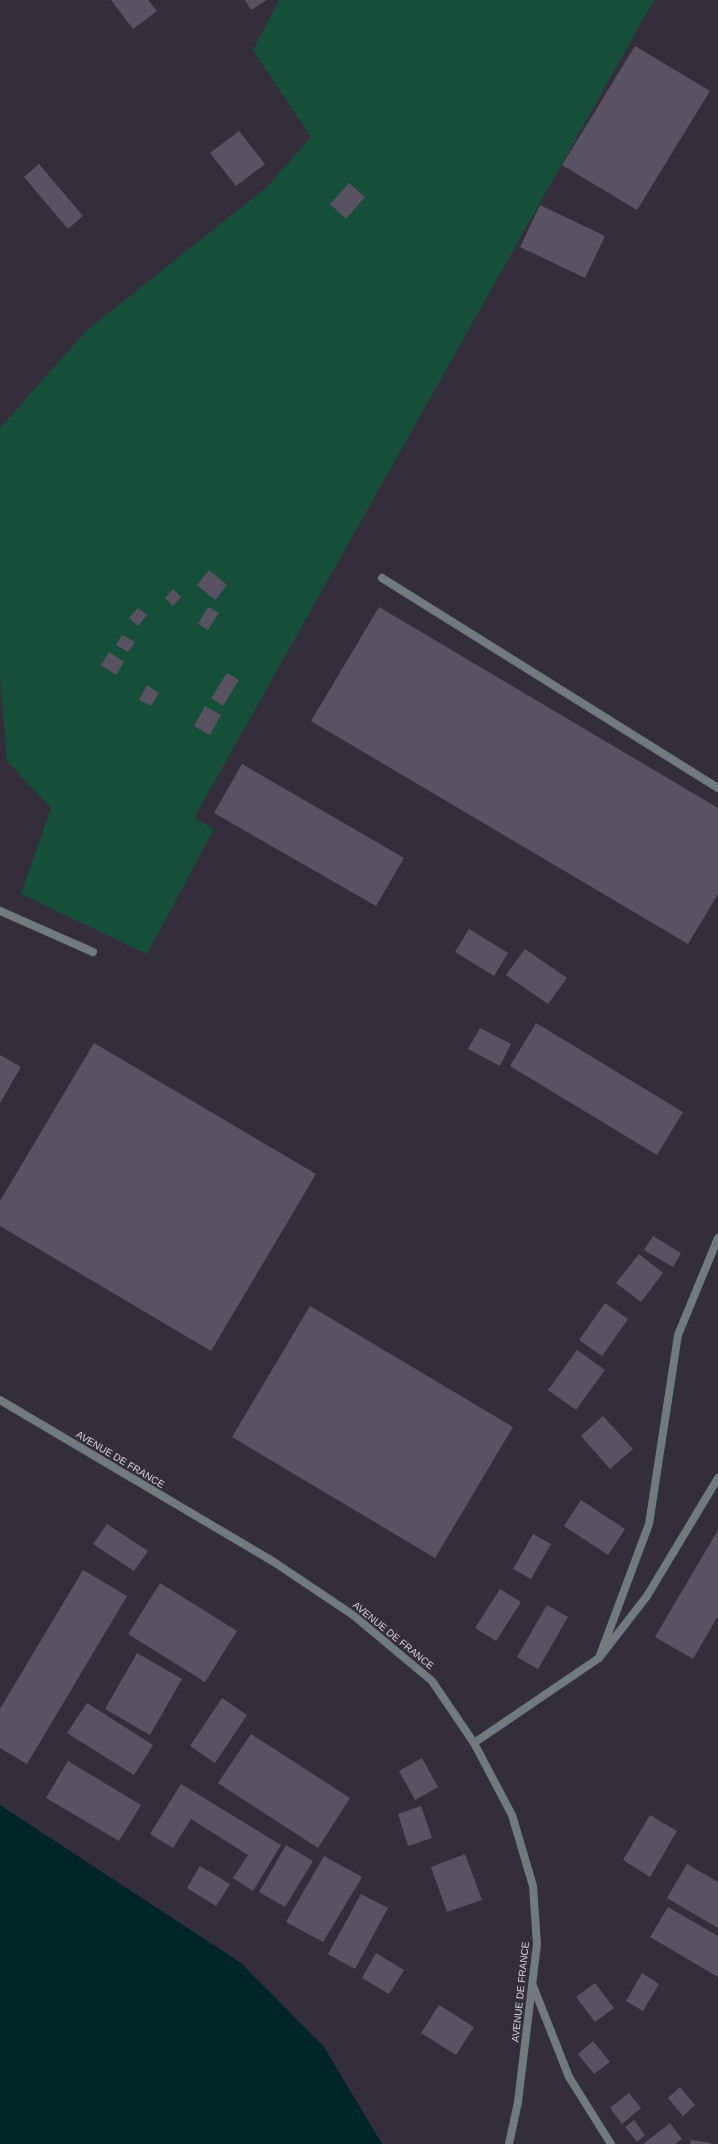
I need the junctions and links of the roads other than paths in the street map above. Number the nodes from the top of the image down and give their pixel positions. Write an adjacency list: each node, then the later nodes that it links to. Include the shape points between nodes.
1 (382, 578): 2 (street)
2 (718, 788)
3 (0, 911): 4 (street)
4 (93, 952)
5 (718, 1238): 8 (street, via 678,1335 649,1524)
6 (0, 1400): 9 (street, AVENUE DE FRANCE, via 274,1562 353,1615 432,1681)
7 (718, 1478): 8 (street, via 647,1596)
8 (599, 1658): 9 (street)
9 (474, 1743): 10 (street, AVENUE DE FRANCE, via 512,1815 533,1886 537,1944)
10 (534, 1986): 11 (street, AVENUE DE FRANCE, via 518,2102); 12 (street, via 569,2077)
11 (509, 2144)
12 (611, 2144)

